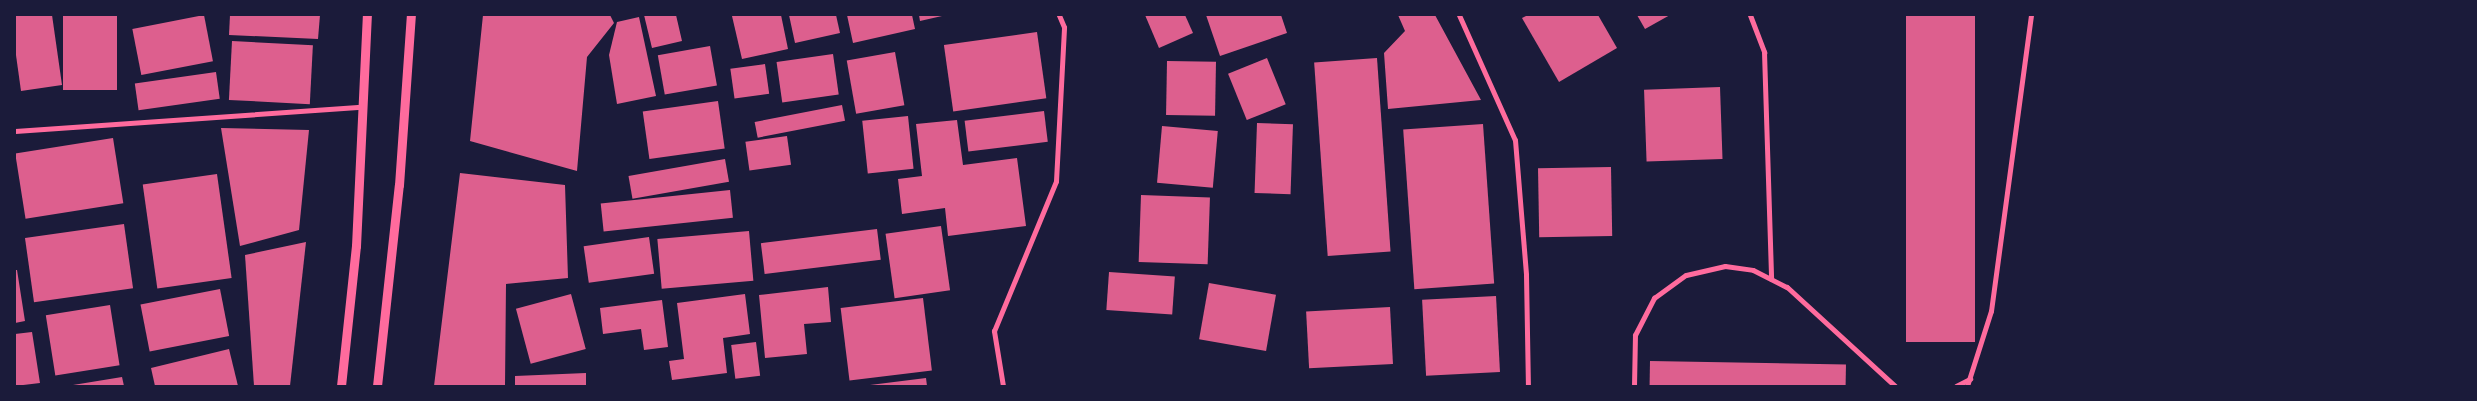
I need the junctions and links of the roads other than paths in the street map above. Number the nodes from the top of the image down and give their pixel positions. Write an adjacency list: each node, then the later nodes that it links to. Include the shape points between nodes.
1 (367, 15): 7 (street)
2 (410, 15): 12 (street, via 398,185)
3 (1059, 15): 13 (street, via 1064,27 1056,181 994,330)
4 (1459, 15): 14 (street, via 1515,140 1526,275)
5 (1750, 15): 9 (street, via 1764,52)
6 (2031, 15): 10 (street, via 1991,311)
7 (361, 106): 8 (street); 11 (street, via 356,246)
8 (15, 131)
9 (1771, 279): 15 (street, via 1754,270 1725,266 1686,275 1654,298 1634,335); 16 (street, via 1787,287)
10 (1970, 380): 17 (street); 18 (street)
11 (341, 386)
12 (377, 386)
13 (1003, 386)
14 (1528, 386)
15 (1634, 386)
16 (1895, 386)
17 (1956, 386)
18 (1967, 386)

